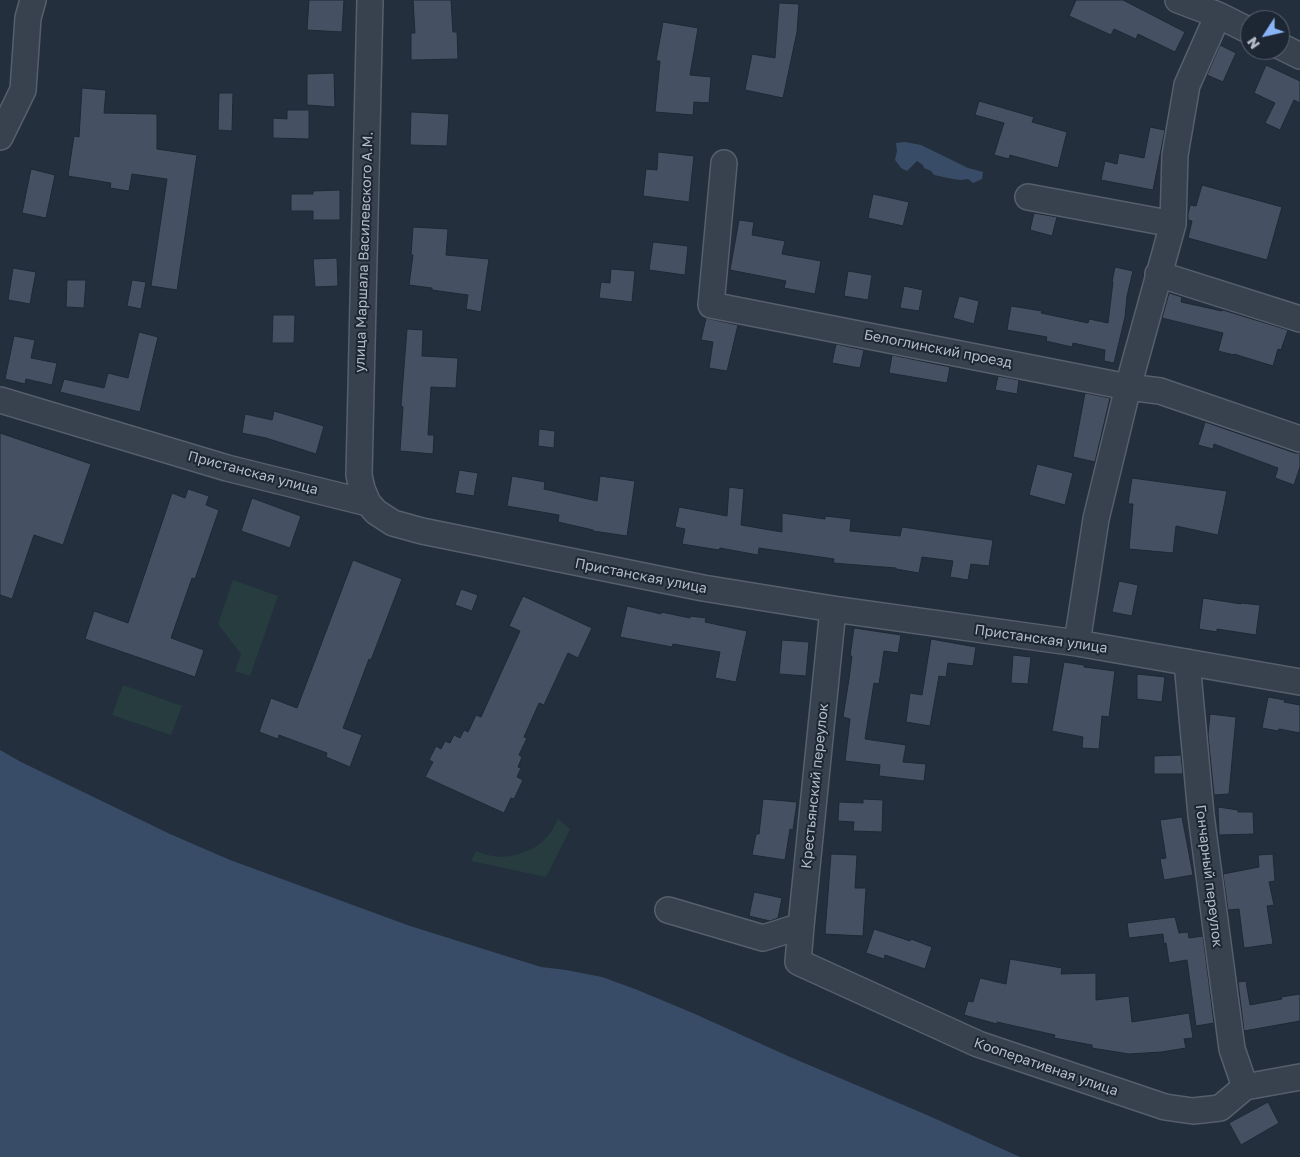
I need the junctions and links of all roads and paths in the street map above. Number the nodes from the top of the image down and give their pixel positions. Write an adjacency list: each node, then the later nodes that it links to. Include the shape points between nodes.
1 (33, 0): 6 (street, via 28,18 24,90)
2 (370, 0): 15 (street, улица Маршала Василевского А.М., via 358,454 358,475)
3 (1178, 0): 4 (street)
4 (1218, 15): 5 (street); 9 (street, via 1187,85 1175,155)
5 (1240, 26)
6 (0, 137)
7 (724, 163): 12 (street, Белоглинский проезд, via 711,304)
8 (1028, 197): 9 (street)
9 (1173, 224): 10 (street)
10 (1158, 274): 11 (street); 12 (street)
11 (1300, 319)
12 (1128, 387): 14 (street, Белоглинский проезд, via 1160,391); 17 (street, via 1096,519)
13 (0, 400): 15 (street, Пристанская улица, via 227,468)
14 (1300, 439)
15 (368, 503): 16 (street, Пристанская улица, via 393,523 422,531 704,588)
16 (833, 610): 17 (street, Пристанская улица); 21 (street, Крестьянский переулок)
17 (1077, 643): 18 (street, Пристанская улица)
18 (1187, 662): 19 (street, Пристанская улица); 24 (street, Гончарный переулок, via 1201,815 1232,1049)
19 (1300, 682)
20 (668, 910): 21 (street, via 763,938)
21 (801, 926): 22 (street, Крестьянский переулок)
22 (798, 962): 24 (street, Кооперативная улица, via 978,1044 1165,1107 1193,1111 1220,1108)
23 (1300, 1077): 24 (street, Кооперативная улица)
24 (1245, 1087)

